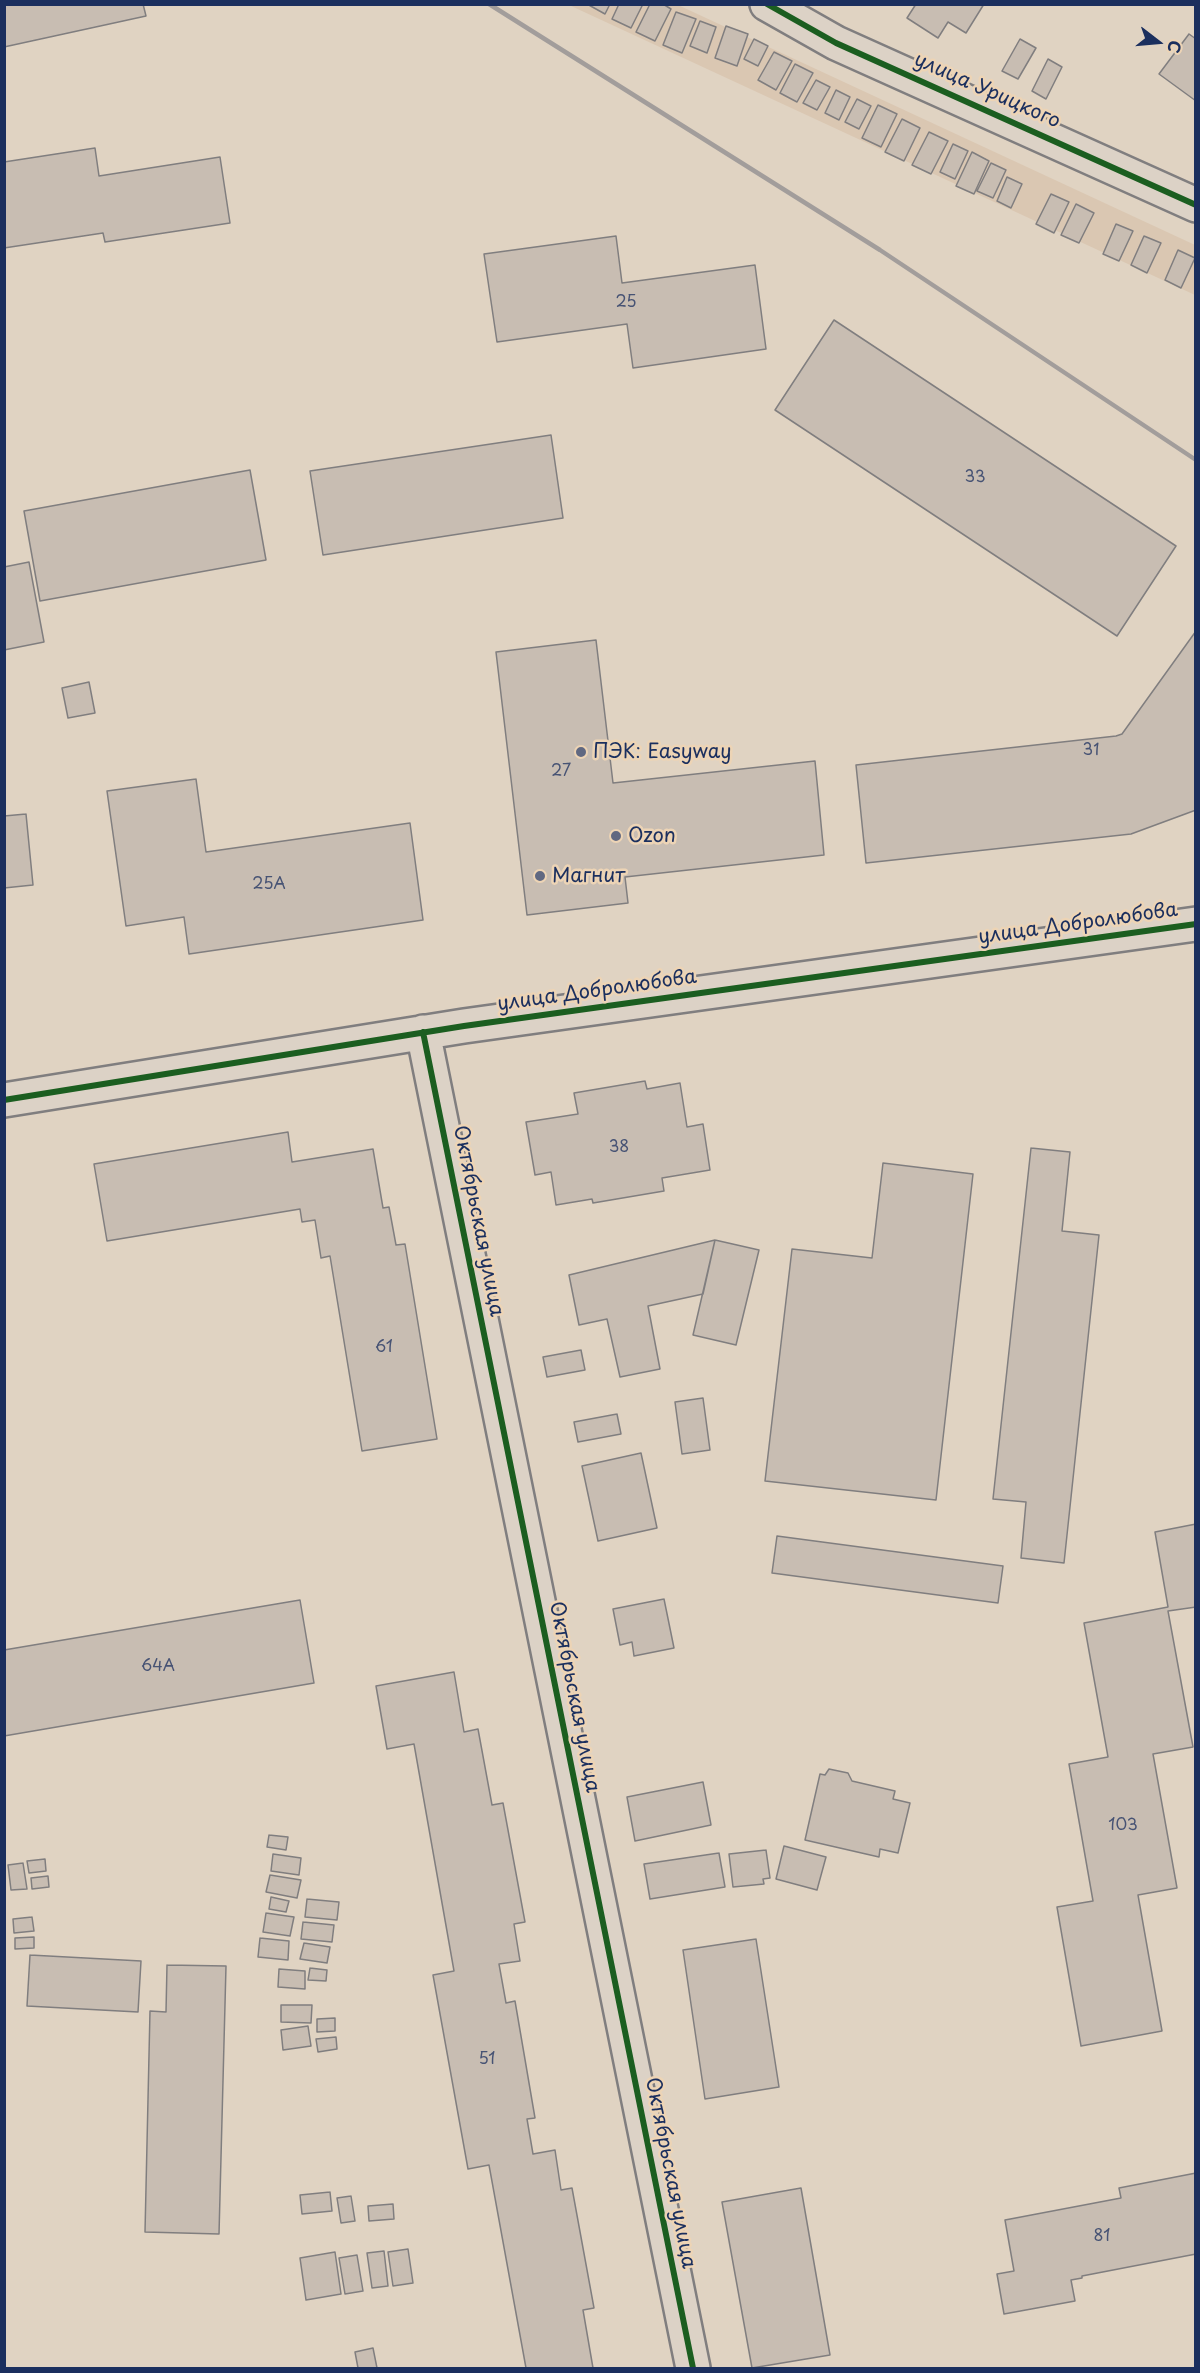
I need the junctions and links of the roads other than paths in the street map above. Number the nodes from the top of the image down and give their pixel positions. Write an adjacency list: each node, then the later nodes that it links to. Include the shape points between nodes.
1 (767, 4): 2 (street, улица Урицкого, via 836,43)
2 (1196, 205)
3 (1196, 924): 4 (street, улица Добролюбова)
4 (423, 1032): 5 (street, улица Добролюбова); 6 (street, Октябрьская улица)
5 (4, 1100)
6 (693, 2368)

